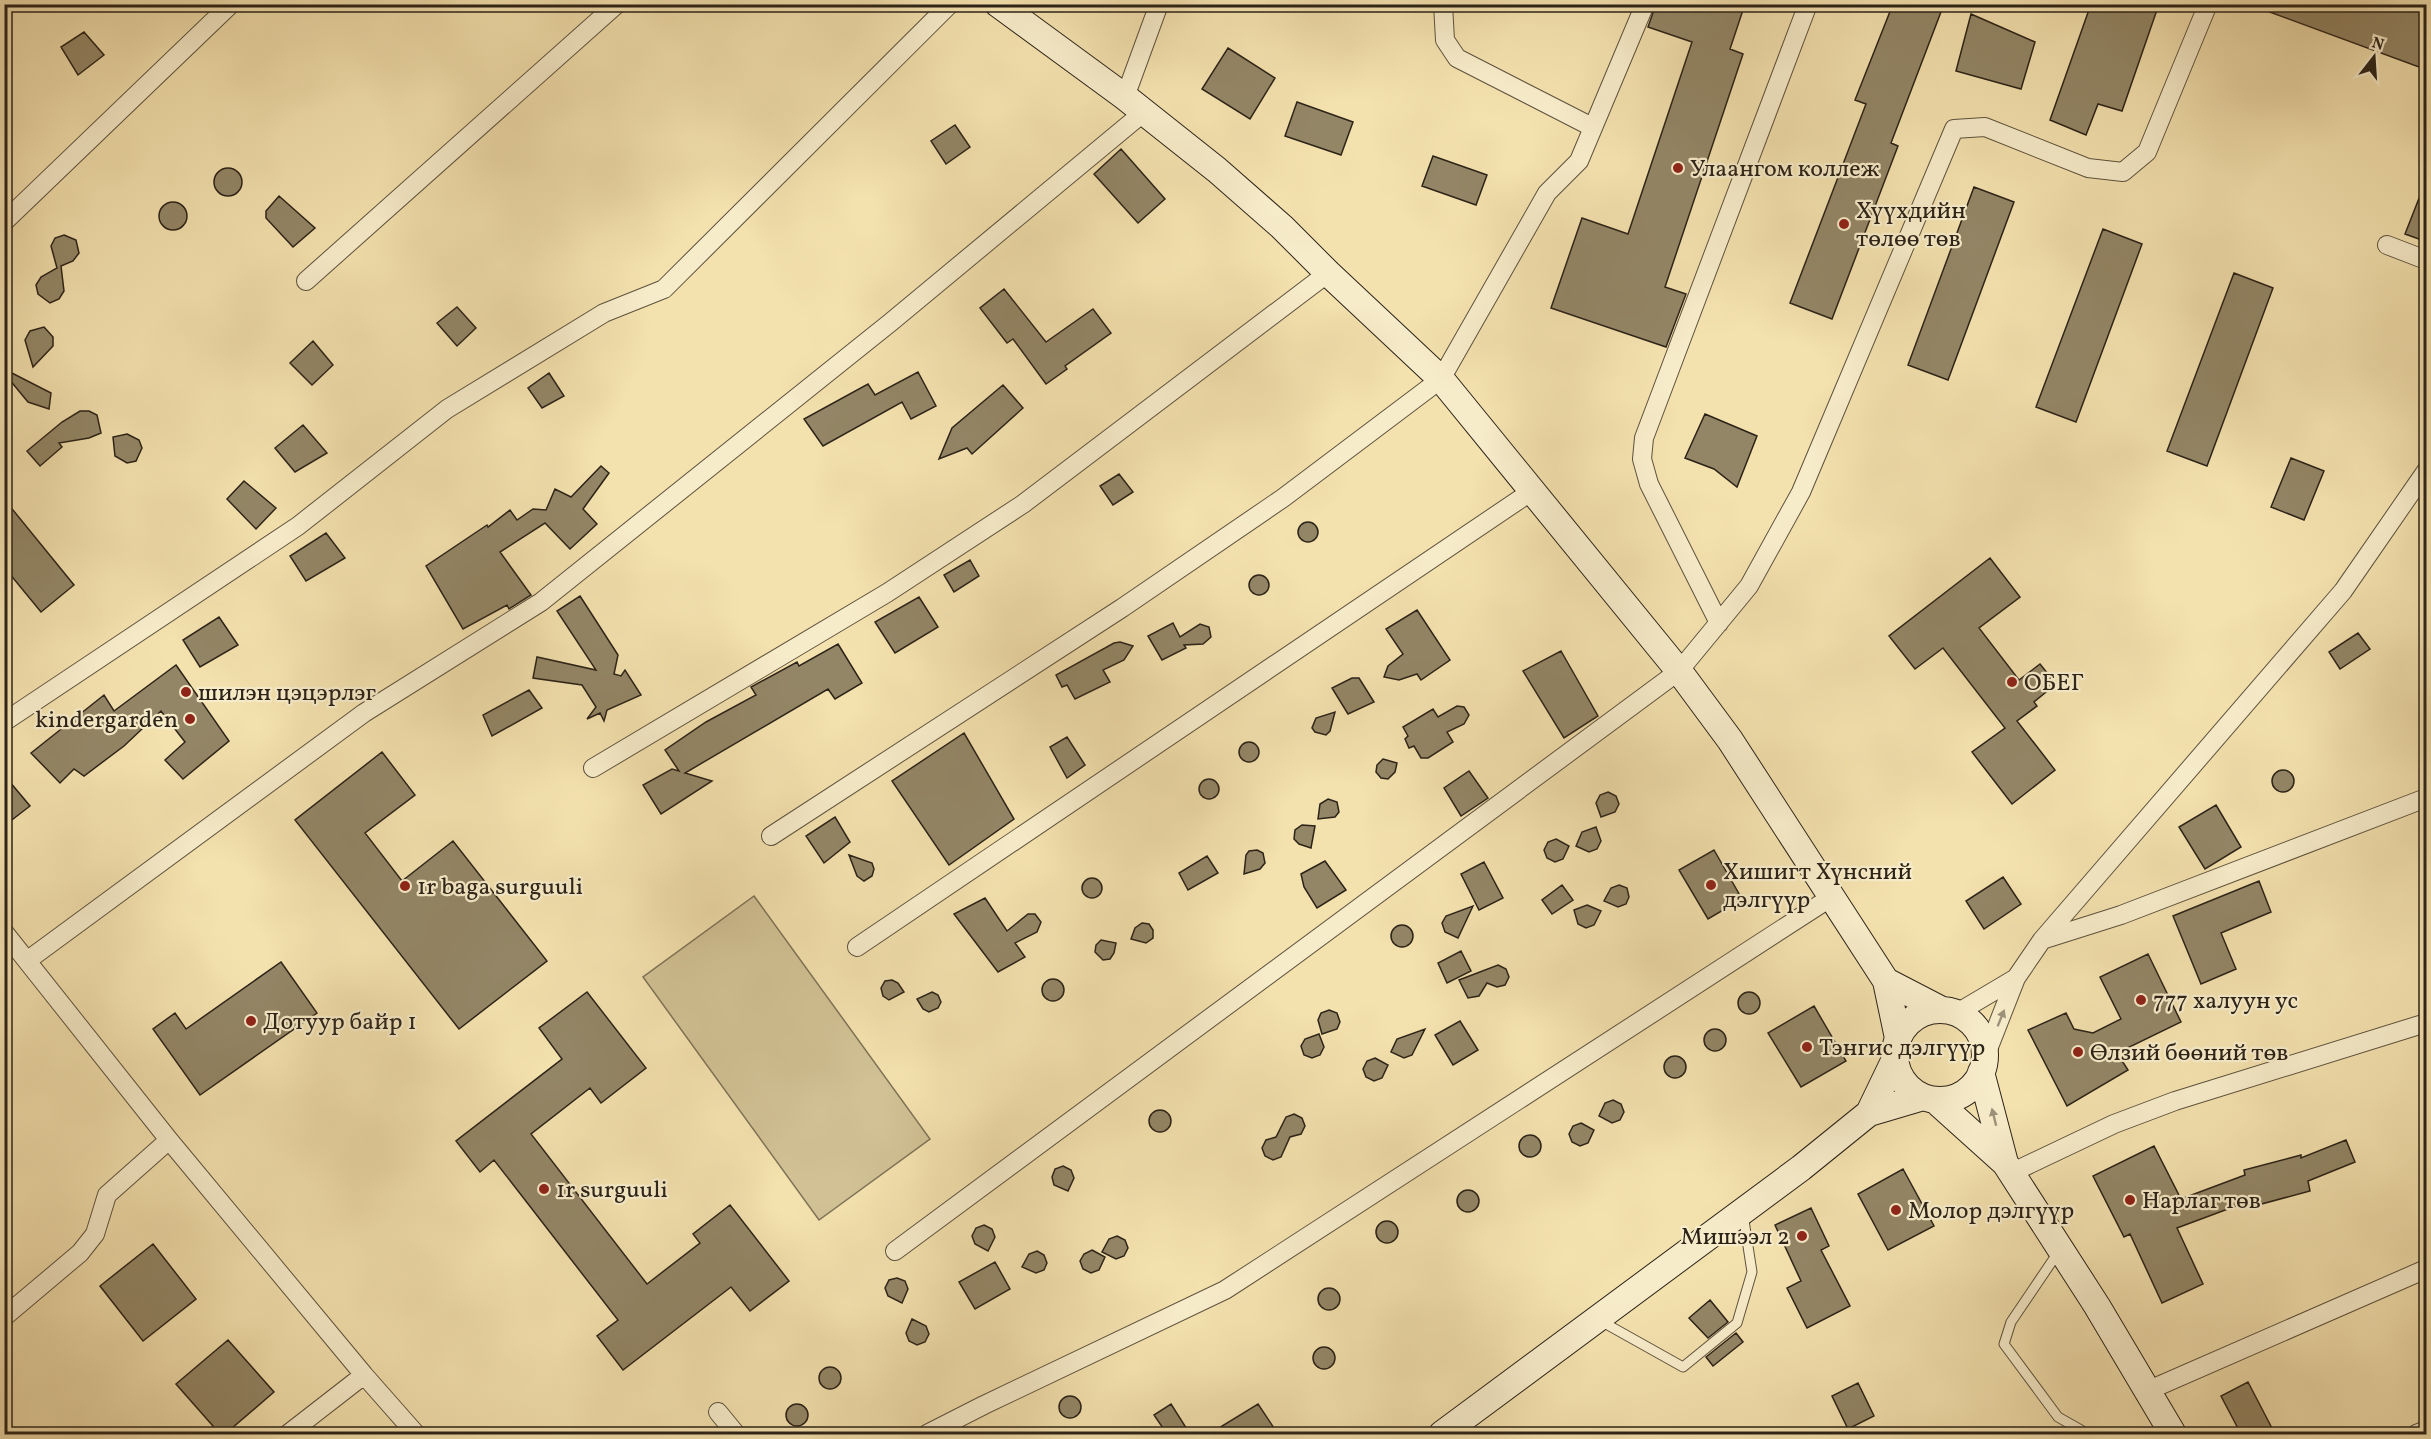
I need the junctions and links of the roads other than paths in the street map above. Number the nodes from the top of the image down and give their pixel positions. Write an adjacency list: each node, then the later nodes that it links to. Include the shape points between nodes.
1 (231, 4): 12 (street)
2 (617, 4): 16 (street)
3 (950, 4): 22 (street, via 664,289 604,313 447,410 298,526)
4 (998, 4): 10 (street)
5 (1159, 4): 10 (street)
6 (1443, 4): 11 (street, via 1445,40 1457,58)
7 (1645, 4): 11 (street)
8 (1808, 4): 20 (street, via 1644,438 1642,459 1648,484)
9 (2208, 4): 20 (street, via 2147,152 2123,172 2088,168 1985,127 1954,129 1801,492 1749,586)
10 (1134, 104): 15 (street, via 1217,170); 30 (street, via 891,322 541,602 364,713)
11 (1592, 127): 17 (street, via 1580,161 1546,194)
12 (4, 222)
13 (2387, 245): 14 (street)
14 (2427, 260)
15 (1328, 273): 17 (street); 23 (street, via 1023,504 887,593)
16 (306, 281)
17 (1441, 379): 19 (street); 25 (street, via 1245,524 1112,615)
18 (2427, 471): 28 (street, via 2343,591)
19 (1532, 491): 21 (street); 29 (street)
20 (1719, 623): 21 (street)
21 (1679, 670): 26 (street); 43 (street)
22 (4, 722)
23 (593, 768)
24 (2427, 798): 28 (street, via 2121,915)
25 (771, 836)
26 (1833, 896): 32 (street); 54 (street, via 1226,1290)
27 (4, 932): 30 (street)
28 (2042, 940): 31 (street)
29 (857, 947)
30 (28, 960): 39 (street)
31 (2016, 978): 33 (street); 36 (street, one-way to 31)
32 (1886, 981): 33 (street); 35 (street)
33 (1949, 1011): 35 (street, via 1928,1011 1916,1016 1905,1025); 36 (street, via 1978,1030 1983,1043)
34 (2427, 1023): 40 (street, via 2175,1101)
35 (1896, 1048): 37 (street, via 1904,1082); 38 (street)
36 (1983, 1064): 37 (street, via 1974,1084 1963,1093 1950,1099); 40 (street, one-way to 36)
37 (1929, 1098): 38 (street); 40 (street)
38 (1869, 1113): 41 (street)
39 (169, 1140): 45 (street, via 107,1196 94,1234 80,1253); 47 (street)
40 (2008, 1168): 42 (street)
41 (1742, 1212): 46 (street); 46 (lane, via 1752,1272 1737,1323 1683,1367)
42 (2061, 1249): 48 (street); 56 (lane, via 2011,1322 2004,1344 2058,1417)
43 (895, 1251)
44 (2427, 1269): 48 (street)
45 (4, 1317)
46 (1597, 1319): 55 (street)
47 (364, 1375): 51 (street); 52 (street)
48 (2147, 1391): 57 (street)
49 (717, 1412): 53 (street)
50 (2427, 1430): 58 (street)
51 (288, 1434)
52 (416, 1434)
53 (736, 1434)
54 (927, 1434)
55 (1445, 1434)
56 (2088, 1434)
57 (2173, 1434)
58 (2416, 1434)

